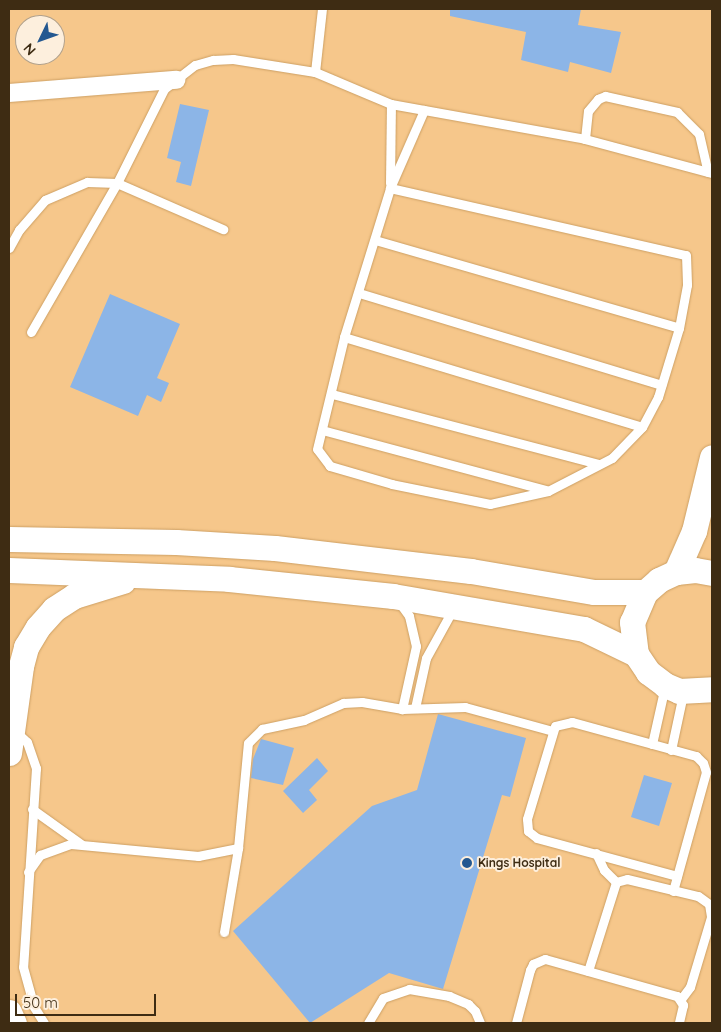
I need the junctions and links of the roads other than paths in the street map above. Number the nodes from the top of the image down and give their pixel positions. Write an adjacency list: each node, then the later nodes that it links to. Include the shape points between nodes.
1 (322, 9): 2 (lane)
2 (315, 72): 3 (lane, via 233,59 213,60 194,65); 5 (lane)
3 (176, 80): 4 (street); 9 (lane, via 164,89 154,106)
4 (9, 93)
5 (391, 104): 6 (lane); 10 (lane)
6 (424, 110): 7 (lane); 10 (lane)
7 (586, 139): 8 (lane); 8 (lane, via 588,111 605,96 677,112 698,134)
8 (710, 172)
9 (117, 184): 11 (lane); 13 (lane, via 87,182 45,200 19,230); 16 (lane)
10 (390, 188): 12 (lane); 15 (lane, via 686,255 687,285)
11 (223, 229)
12 (375, 240): 14 (lane); 15 (lane)
13 (9, 248)
14 (359, 293): 17 (lane); 18 (lane)
15 (679, 328): 18 (lane)
16 (31, 332)
17 (344, 337): 19 (lane); 20 (lane)
18 (661, 385): 20 (lane)
19 (332, 394): 21 (lane); 23 (lane)
20 (642, 427): 23 (lane, via 612,458)
21 (322, 430): 24 (lane); 24 (lane, via 317,450 330,466 392,484 490,504)
22 (712, 458): 27 (street, via 694,531)
23 (599, 464): 24 (lane)
24 (548, 491)
25 (9, 539): 30 (street, via 166,541 275,548 471,571 594,592)
26 (9, 570): 29 (street)
27 (676, 572): 28 (street, via 695,570); 30 (street)
28 (712, 573)
29 (147, 574): 31 (street); 38 (street, via 74,596 54,609 38,627 26,647)
30 (645, 592): 33 (street, via 632,622)
31 (393, 596): 32 (street); 36 (lane, via 409,616 416,636 416,655)
32 (455, 605): 33 (street, via 584,629); 37 (lane, via 426,658)
33 (636, 654): 34 (street, via 648,672)
34 (675, 688): 35 (street); 40 (lane); 41 (lane)
35 (712, 689)
36 (402, 708): 37 (lane); 45 (lane, via 362,702 343,703 304,720 271,726 254,735 246,752)
37 (415, 708): 39 (lane, via 465,707)
38 (11, 727): 42 (street); 43 (lane, via 27,742 33,754 36,768)
39 (553, 731): 40 (lane, via 559,723 572,722); 46 (lane, via 527,819 528,831 537,838)
40 (652, 744): 41 (lane)
41 (671, 750): 48 (lane, via 696,756 706,767)
42 (9, 753)
43 (32, 810): 44 (lane); 47 (lane)
44 (81, 844): 45 (lane, via 198,856); 47 (lane, via 40,855)
45 (238, 848): 52 (lane)
46 (596, 853): 48 (lane); 49 (lane, via 604,870)
47 (28, 872): 57 (lane, via 23,967 34,1007)
48 (677, 876): 50 (lane)
49 (616, 882): 50 (lane, via 627,879); 53 (lane)
50 (673, 891): 51 (lane, via 704,899)
51 (712, 910): 54 (lane, via 690,987)
52 (224, 932)
53 (588, 971): 54 (lane); 60 (lane, via 545,960 533,964)
54 (681, 999): 61 (lane, via 683,1011)
55 (9, 1012): 56 (street)
56 (14, 1023)
57 (44, 1023)
58 (368, 1023): 59 (lane, via 383,998 408,989 449,996 468,1004 476,1011)
59 (480, 1023)
60 (516, 1023)
61 (679, 1023)

